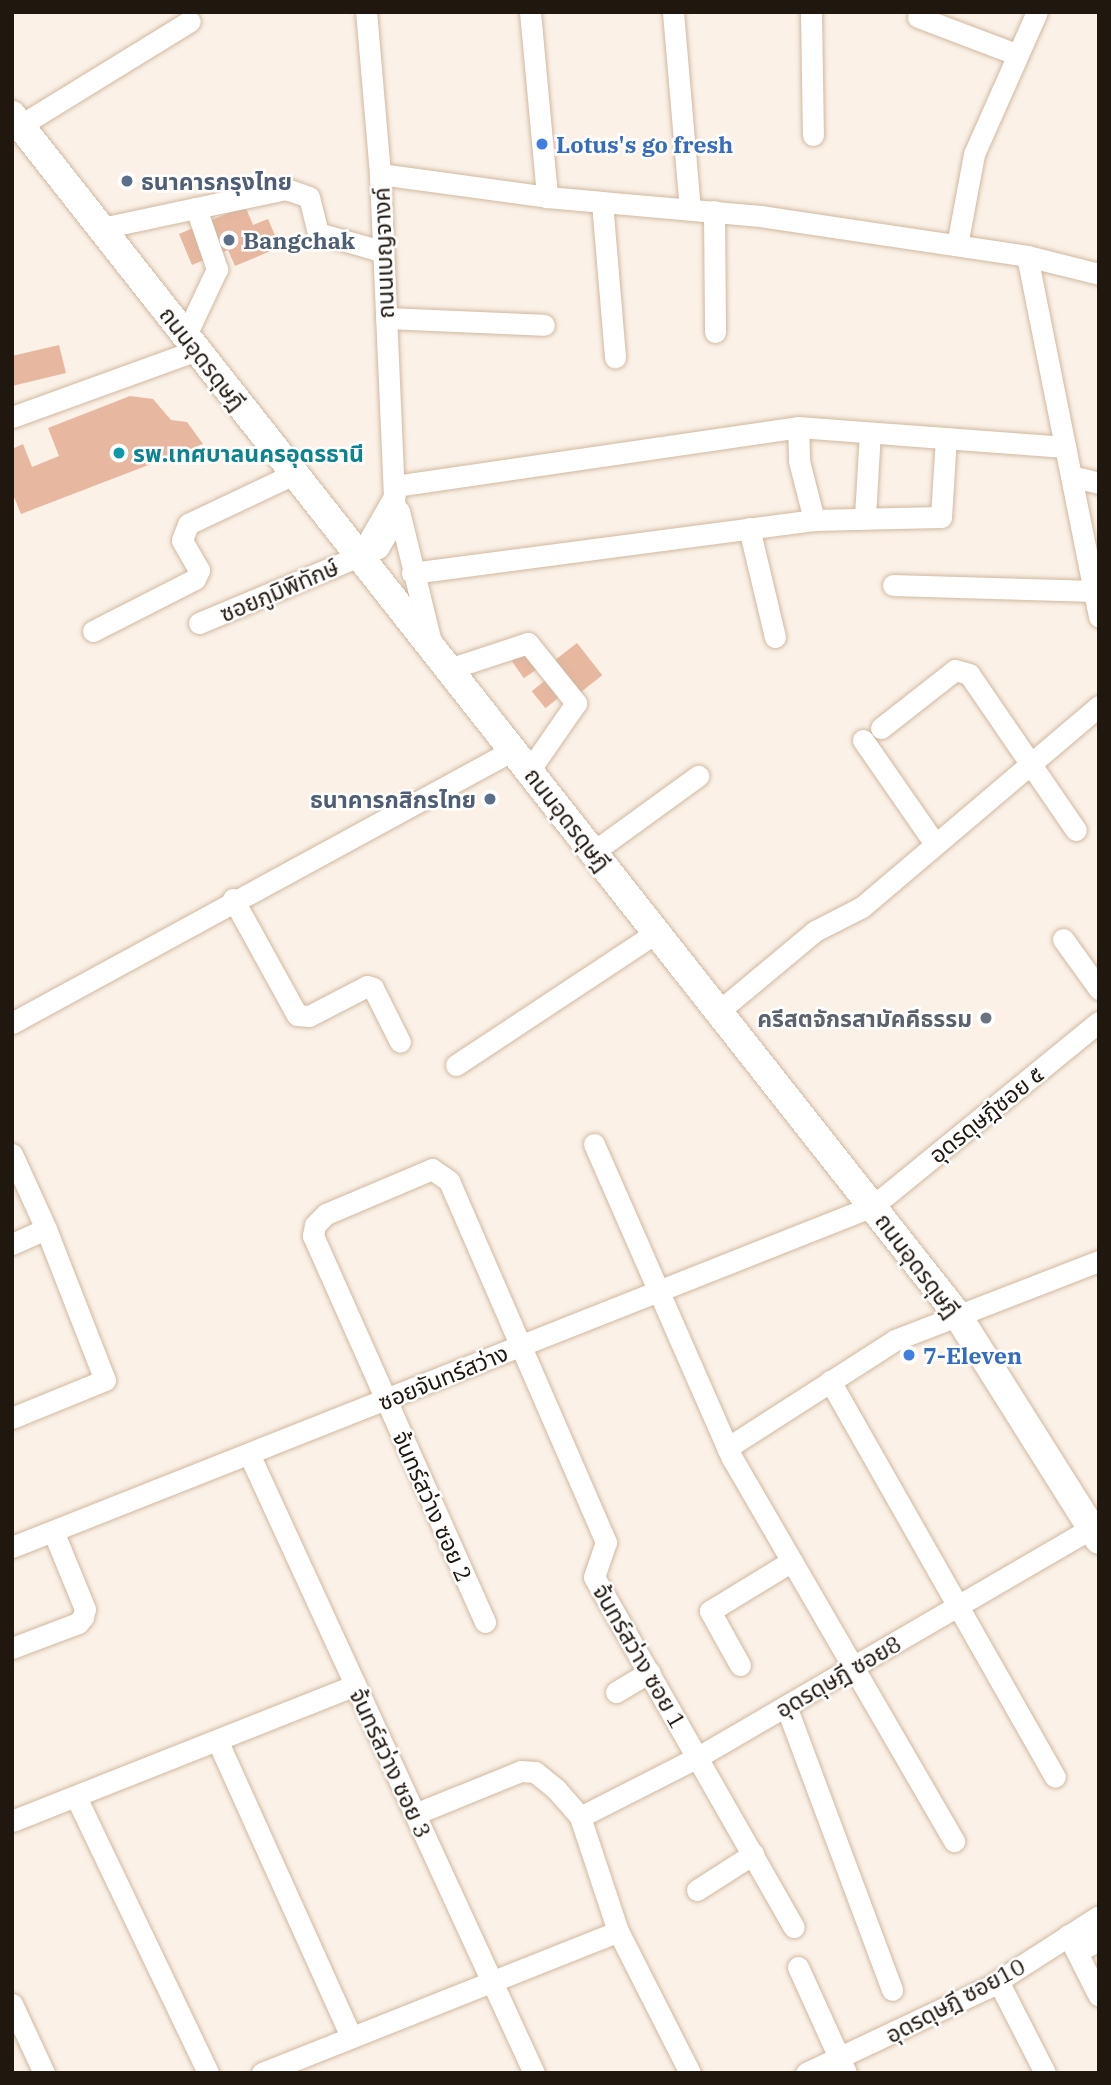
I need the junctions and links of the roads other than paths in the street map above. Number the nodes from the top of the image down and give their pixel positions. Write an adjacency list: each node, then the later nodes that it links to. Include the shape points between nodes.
1 (366, 12): 11 (street, ถนนเบญจางค์)
2 (530, 12): 12 (street)
3 (673, 12): 15 (street)
4 (811, 12): 10 (street)
5 (1037, 12): 8 (street)
6 (918, 17): 8 (street)
7 (190, 22): 9 (street)
8 (1016, 54): 18 (street, via 974,154)
9 (16, 120): 17 (main road, ถนนอุดรดุษฎี)
10 (813, 135)
11 (380, 174): 12 (street); 19 (street, ถนนเบญจางค์)
12 (547, 197): 13 (street)
13 (602, 202): 15 (street); 26 (street)
14 (196, 208): 17 (street); 19 (street, via 286,189 309,197 318,233); 25 (street, via 217,269)
15 (690, 209): 16 (street)
16 (715, 211): 18 (street); 24 (street)
17 (102, 228): 25 (main road, ถนนอุดรดุษฎี)
18 (957, 245): 20 (street)
19 (381, 251): 22 (street, ถนนเบญจางค์)
20 (1027, 256): 21 (street); 31 (street)
21 (1099, 274)
22 (386, 318): 23 (street); 35 (street, ถนนเบญจางค์)
23 (544, 325)
24 (715, 332)
25 (191, 342): 27 (street); 32 (main road, ถนนอุดรดุษฎี)
26 (615, 357)
27 (12, 417)
28 (798, 427): 29 (street); 35 (street); 37 (street, via 799,461)
29 (870, 433): 30 (street); 36 (street)
30 (946, 438): 31 (street); 36 (street, via 941,517)
31 (1065, 447): 33 (street)
32 (294, 474): 39 (main road, ถนนอุดรดุษฎี); 45 (street, via 188,524 182,540 199,570 195,579)
33 (1071, 477): 34 (street); 42 (street)
34 (1099, 483)
35 (395, 491): 39 (street, ถนนเบญจางค์, via 395,520 386,540); 40 (street, ถนนเบญจางค์)
36 (865, 516): 37 (street)
37 (814, 520): 38 (street)
38 (749, 528): 40 (street); 46 (street)
39 (360, 556): 44 (street, ซอยภูมิพิทักษ์); 47 (main road, ถนนอุดรดุษฎี)
40 (412, 573): 47 (street, ถนนเบญจางค์)
41 (893, 585): 42 (street)
42 (1093, 591): 43 (street)
43 (1099, 617)
44 (199, 623)
45 (93, 632)
46 (775, 638)
47 (441, 659): 49 (main road, ถนนอุดรดุษฎี); 49 (street, via 528,643 576,703)
48 (1099, 706): 50 (street)
49 (521, 760): 54 (main road, ถนนอุดรดุษฎี); 55 (street)
50 (1030, 762): 52 (street); 53 (street); 53 (street, via 969,674 955,670 872,734)
51 (698, 776): 54 (street)
52 (1076, 830)
53 (935, 844): 59 (street, via 862,907 815,931)
54 (593, 852): 56 (main road, ถนนอุดรดุษฎี)
55 (233, 899): 61 (street); 62 (street, via 298,1015 306,1017 367,986 373,988)
56 (657, 932): 59 (main road, ถนนอุดรดุษฎี); 63 (street)
57 (1063, 939): 58 (street)
58 (1099, 989)
59 (719, 1011): 66 (main road, ถนนอุดรดุษฎี)
60 (1099, 1022): 66 (street, อุดรดุษฎีซอย ๕)
61 (12, 1023)
62 (400, 1042)
63 (456, 1065)
64 (594, 1143): 71 (street)
65 (12, 1154): 67 (street)
66 (873, 1206): 71 (street, ซอยจันทร์สว่าง); 72 (main road, ถนนอุดรดุษฎี)
67 (46, 1228): 69 (street); 76 (street, via 105,1380)
68 (313, 1236): 73 (street, จ้นทร์สว่าง ซอย 1, via 315,1225 326,1214 432,1168 449,1181); 75 (street, จ้นทร์สว่าง ซอย 2)
69 (12, 1244)
70 (1099, 1261): 72 (street)
71 (656, 1292): 73 (street, ซอยจันทร์สว่าง); 77 (street)
72 (956, 1314): 74 (street, via 895,1340); 80 (main road, ถนนอุดรดุษฎี)
73 (523, 1345): 75 (street, ซอยจันทร์สว่าง); 88 (street, จ้นทร์สว่าง ซอย 1, via 606,1542 594,1577)
74 (830, 1381): 77 (street); 83 (street)
75 (385, 1400): 78 (street, ซอยจันทร์สว่าง); 84 (street, จ้นทร์สว่าง ซอย 2)
76 (12, 1418)
77 (727, 1448): 82 (street)
78 (248, 1454): 79 (street, ซอยจันทร์สว่าง); 89 (street, จ้นทร์สว่าง ซอย 3)
79 (53, 1531): 81 (street, ซอยจันทร์สว่าง); 85 (street, via 85,1609 83,1616 78,1623)
80 (1096, 1531): 83 (street, อุดรดุษฎี ซอย8)
81 (12, 1547)
82 (792, 1561): 86 (street, via 710,1611); 87 (street)
83 (958, 1607): 87 (street, อุดรดุษฎี ซอย8); 94 (street)
84 (485, 1622)
85 (12, 1648)
86 (740, 1665)
87 (854, 1666): 91 (street, อุดรดุษฎี ซอย8); 99 (street)
88 (649, 1672): 90 (street); 93 (street, จ้นทร์สว่าง ซอย 1)
89 (355, 1685): 92 (street); 96 (street, จ้นทร์สว่าง ซอย 3)
90 (616, 1692)
91 (786, 1706): 93 (street, อุดรดุษฎี ซอย8); 110 (street)
92 (218, 1742): 95 (street); 113 (street)
93 (698, 1757): 97 (street, อุดรดุษฎี ซอย8); 100 (street, จ้นทร์สว่าง ซอย 1)
94 (1055, 1777)
95 (76, 1797): 98 (street); 116 (street)
96 (415, 1814): 97 (street, via 521,1771 547,1780); 108 (street, จ้นทร์สว่าง ซอย 3)
97 (580, 1818): 104 (street)
98 (12, 1821)
99 (954, 1841)
100 (753, 1854): 101 (street); 103 (street, จ้นทร์สว่าง ซอย 1)
101 (697, 1890)
102 (1099, 1916): 106 (street, อุดรดุษฎี ซอย10)
103 (794, 1927)
104 (618, 1931): 108 (street); 119 (street)
105 (1099, 1940): 106 (street)
106 (1073, 1944): 109 (street, อุดรดุษฎี ซอย10); 111 (street)
107 (798, 1967): 114 (street)
108 (492, 1981): 113 (street); 118 (street, จ้นทร์สว่าง ซอย 3)
109 (998, 1981): 114 (street, อุดรดุษฎี ซอย10); 121 (street)
110 (892, 1990)
111 (1099, 1996)
112 (12, 2004): 115 (street)
113 (351, 2037): 117 (street)
114 (843, 2066): 120 (street, อุดรดุษฎี ซอย10)
115 (44, 2073)
116 (208, 2073)
117 (262, 2073)
118 (534, 2073)
119 (690, 2073)
120 (806, 2073)
121 (1045, 2073)

